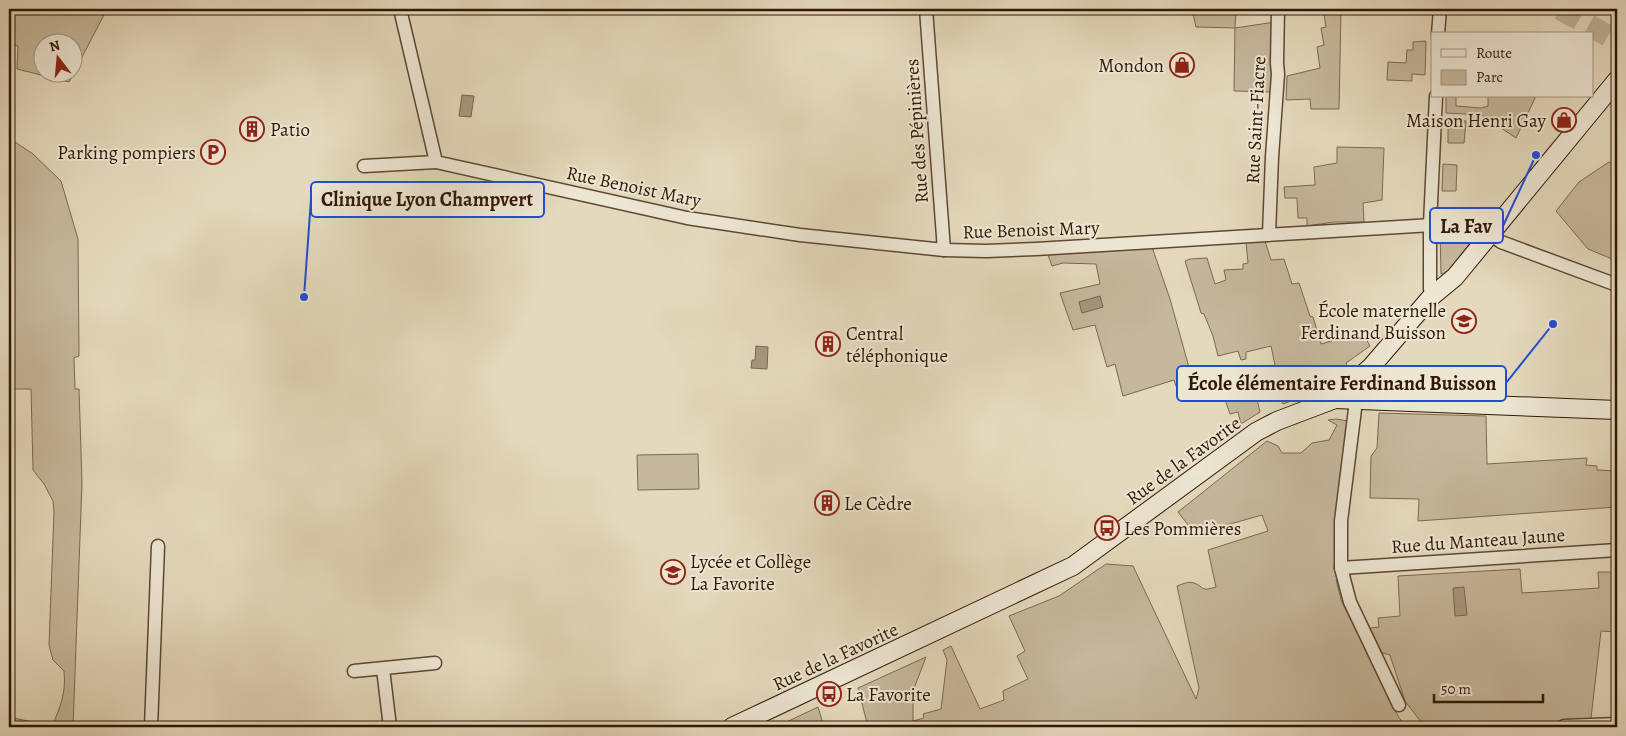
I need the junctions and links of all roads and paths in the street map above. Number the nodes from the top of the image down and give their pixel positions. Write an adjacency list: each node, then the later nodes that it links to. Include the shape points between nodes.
1 (400, 9): 8 (street)
2 (926, 9): 13 (street, Rue des Pépinières)
3 (1278, 9): 11 (street, Rue Saint-Fiacre, via 1278,74)
4 (1440, 9): 5 (street)
5 (1438, 32)
6 (1616, 84): 12 (street)
7 (1436, 98): 10 (street)
8 (436, 162): 9 (street, Rue Benoist Mary); 13 (street, Rue Benoist Mary, via 687,218 800,235)
9 (364, 166)
10 (1430, 224): 11 (street, Rue Benoist Mary); 12 (street, Rue Benoist Mary, via 1482,222); 15 (street)
11 (1269, 234): 13 (street, Rue Benoist Mary, via 1036,249)
12 (1490, 234): 14 (street, Rue Benoist Mary, via 1501,242); 15 (street, via 1455,277)
13 (944, 250)
14 (1617, 285)
15 (1432, 296): 16 (street)
16 (1353, 392): 17 (street); 20 (street, via 1355,409 1341,520); 29 (street, Rue de la Favorite, via 1256,432 1073,566)
17 (1617, 410)
18 (158, 546): 27 (street)
19 (1617, 550): 20 (street, Rue du Manteau Jaune)
20 (1341, 568): 24 (street, via 1350,602)
21 (435, 663): 22 (street)
22 (383, 669): 23 (street); 28 (street)
23 (354, 671)
24 (1399, 705)
25 (1617, 724): 26 (street)
26 (1564, 726)
27 (151, 727)
28 (390, 727)
29 (732, 727)

